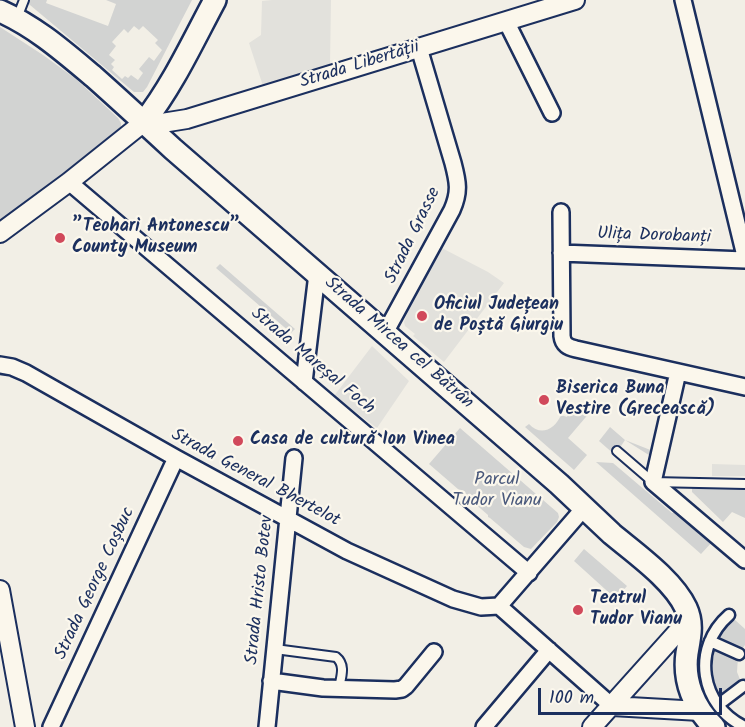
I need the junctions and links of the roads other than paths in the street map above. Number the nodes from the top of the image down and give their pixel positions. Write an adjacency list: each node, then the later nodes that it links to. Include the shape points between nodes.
1 (215, 0): 9 (main road)
2 (575, 0): 4 (street, Strada Libertății)
3 (683, 0): 14 (street)
4 (537, 6): 6 (street, Strada Libertății)
5 (14, 10): 9 (main road, Strada Mircea cel Bătrân)
6 (506, 21): 7 (street, Strada Libertății); 8 (street)
7 (419, 48): 9 (street, Strada Libertății, via 187,119); 16 (street, Strada Grasse, via 453,163 458,194)
8 (552, 113)
9 (144, 122): 10 (street); 15 (main road, Strada Mircea cel Bătrân)
10 (69, 182): 12 (street); 19 (street, Strada Mareșal Foch)
11 (561, 212): 13 (street)
12 (0, 233)
13 (561, 253): 14 (street, Ulița Dorobanți); 18 (street, via 563,342 576,350)
14 (745, 258)
15 (317, 274): 16 (main road, Strada Mircea cel Bătrân); 19 (street)
16 (385, 333): 26 (main road, Strada Mircea cel Bătrân)
17 (0, 365): 22 (street, Strada General Bhertelot, via 26,373)
18 (678, 372): 20 (street); 24 (street)
19 (304, 382): 29 (street, Strada Mareșal Foch)
20 (745, 387)
21 (617, 451): 24 (lane)
22 (176, 458): 27 (street, Strada General Bhertelot); 45 (street, Strada George Coșbuc)
23 (294, 458): 27 (street, Strada Hristo Botev)
24 (653, 482): 25 (lane); 28 (street)
25 (745, 484)
26 (584, 508): 29 (street); 33 (main road, Strada Mircea cel Bătrân, via 673,588)
27 (287, 519): 31 (street, Strada General Bhertelot, via 453,599 481,607); 35 (street, Strada Hristo Botev)
28 (745, 560)
29 (529, 573): 31 (street)
30 (0, 590): 44 (street)
31 (499, 606): 36 (street)
32 (729, 615): 34 (street)
33 (689, 619): 42 (street); 43 (main road, Strada Mircea cel Bătrân, via 687,680 691,694)
34 (710, 641): 38 (street); 43 (street, via 705,673)
35 (275, 649): 39 (street, Strada Hristo Botev); 41 (lane, via 336,657 342,666)
36 (549, 650): 42 (street); 47 (street)
37 (434, 652): 41 (street, via 402,689)
38 (739, 654)
39 (271, 681): 41 (street); 46 (street, Strada Hristo Botev)
40 (743, 686): 43 (street)
41 (339, 688)
42 (612, 705): 43 (street); 48 (street)
43 (709, 708): 49 (main road, Strada Mircea cel Bătrân); 50 (street)
44 (25, 727)
45 (51, 727)
46 (267, 727)
47 (484, 727)
48 (592, 727)
49 (714, 727)
50 (745, 727)

